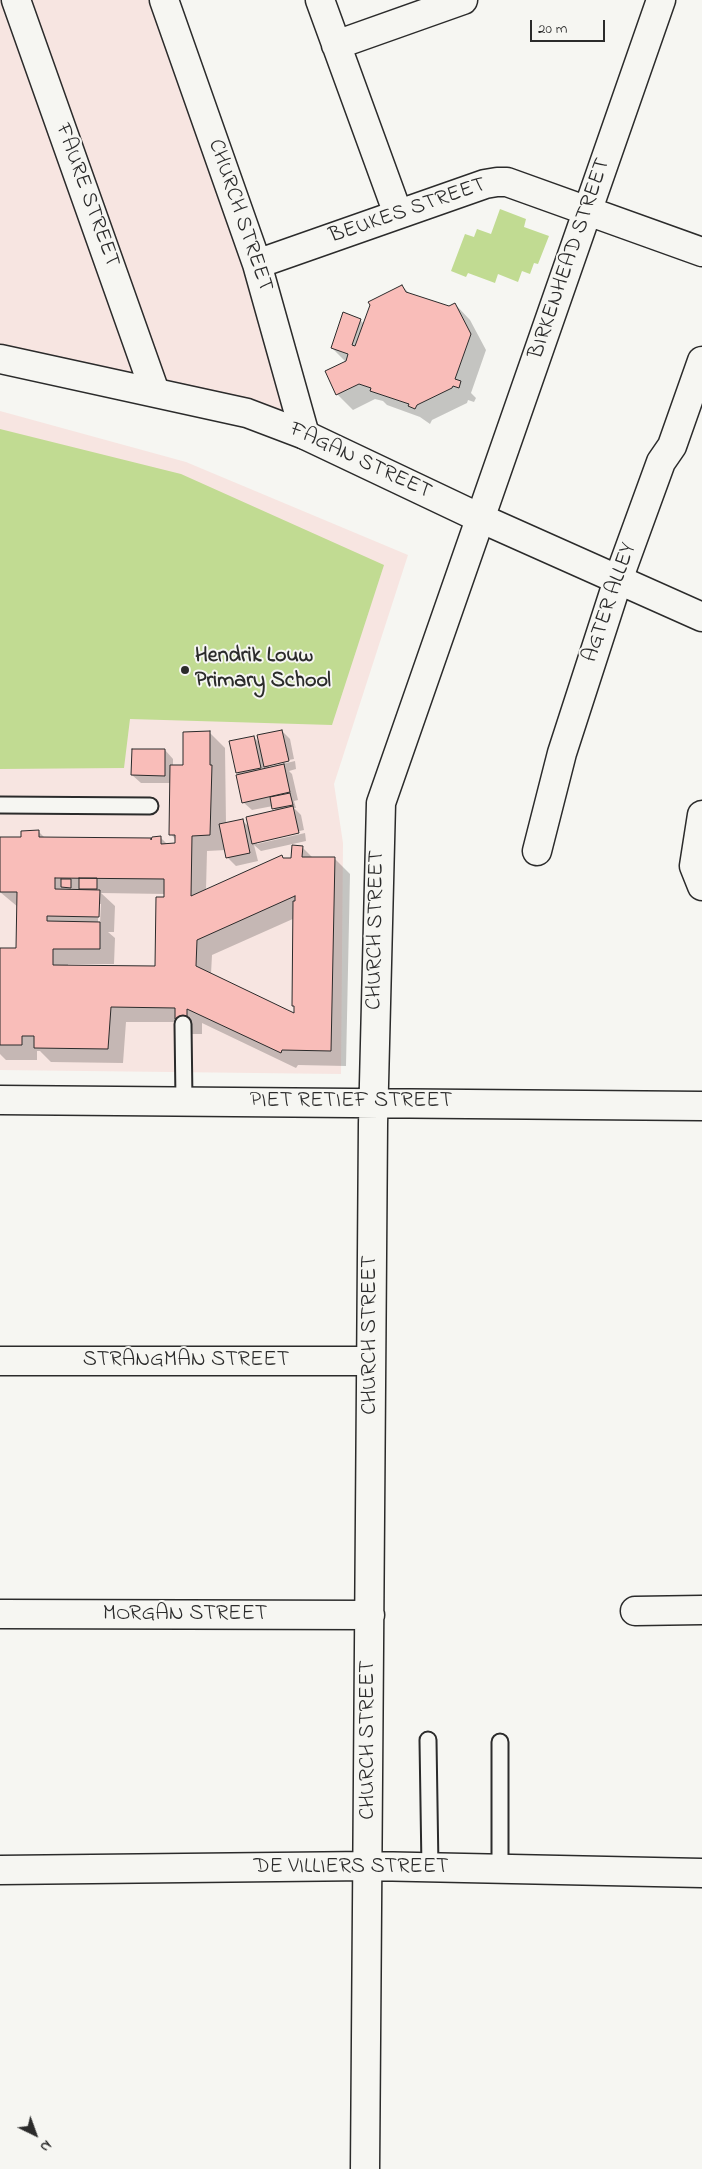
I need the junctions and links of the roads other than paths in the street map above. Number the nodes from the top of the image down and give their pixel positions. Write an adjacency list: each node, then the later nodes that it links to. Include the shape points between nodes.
1 (16, 0): 13 (street, FAURE STREET)
2 (164, 0): 10 (street, CHURCH STREET)
3 (320, 0): 6 (street)
4 (463, 0): 6 (street)
5 (661, 0): 7 (street, BIRKENHEAD STREET)
6 (336, 45): 8 (street)
7 (588, 212): 8 (street, BEUKES STREET, via 507,182 497,182); 9 (street, BEUKES STREET); 15 (street, BIRKENHEAD STREET)
8 (398, 214): 10 (street, BEUKES STREET)
9 (702, 252)
10 (257, 264): 14 (street, CHURCH STREET)
11 (0, 358): 13 (street, FAGAN STREET)
12 (702, 361): 16 (street, AGTER ALLEY)
13 (155, 392): 14 (street, FAGAN STREET, via 247,413)
14 (305, 435): 15 (street, FAGAN STREET)
15 (480, 518): 16 (street, FAGAN STREET); 26 (street, CHURCH STREET, via 381,803)
16 (618, 580): 17 (street, FAGAN STREET); 21 (street, AGTER ALLEY, via 562,753)
17 (702, 617)
18 (0, 805): 19 (lane)
19 (150, 806)
20 (702, 815): 22 (street, via 694,866)
21 (537, 852)
22 (702, 886)
23 (184, 1024): 25 (lane)
24 (0, 1100): 25 (street, PIET RETIEF STREET)
25 (184, 1101): 26 (street, PIET RETIEF STREET)
26 (374, 1102): 27 (street, PIET RETIEF STREET); 29 (street, CHURCH STREET)
27 (702, 1106)
28 (0, 1360): 29 (street, STRANGMAN STREET)
29 (371, 1361): 33 (street, CHURCH STREET)
30 (702, 1610): 31 (street)
31 (635, 1611)
32 (0, 1614): 33 (street, MORGAN STREET)
33 (370, 1615): 36 (street, CHURCH STREET)
34 (428, 1740): 37 (lane)
35 (500, 1742): 39 (lane)
36 (369, 1866): 37 (street, DE VILLIERS STREET); 38 (street, DE VILLIERS STREET); 41 (street, CHURCH STREET)
37 (430, 1868): 39 (street, DE VILLIERS STREET)
38 (0, 1870)
39 (500, 1870): 40 (street, DE VILLIERS STREET)
40 (702, 1873)
41 (365, 2169)

